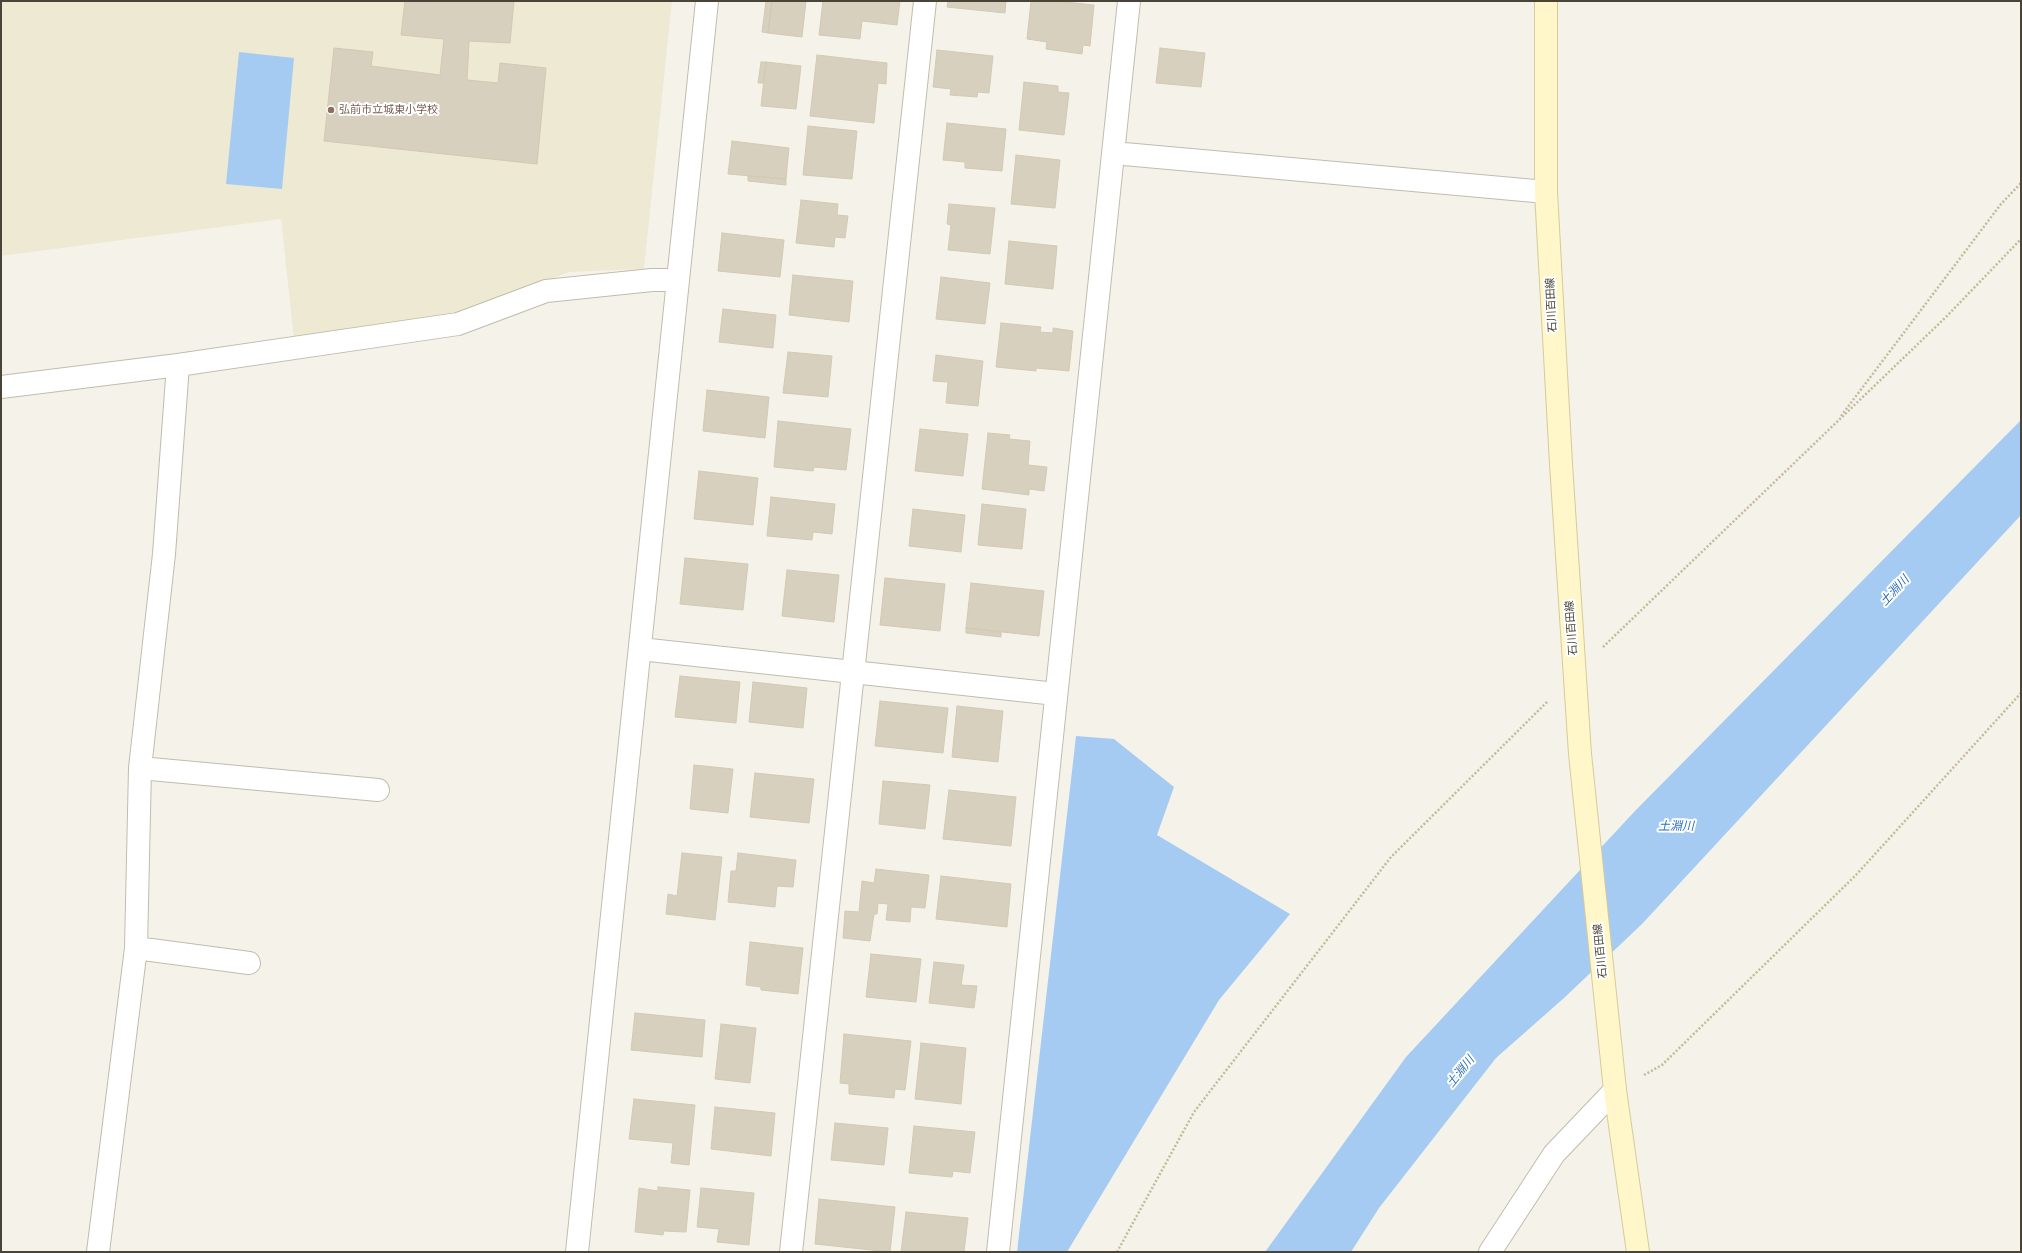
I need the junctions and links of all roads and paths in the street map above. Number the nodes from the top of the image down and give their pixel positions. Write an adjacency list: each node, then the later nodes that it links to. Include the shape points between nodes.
1 (707, 1): 9 (street)
2 (925, 1): 14 (street)
3 (1129, 1): 5 (street)
4 (1550, 2): 7 (main road, 石川百田線)
5 (1113, 152): 7 (street); 17 (street)
6 (2021, 183): 12 (path, via 2001,204)
7 (1546, 192): 15 (main road, 石川百田線)
8 (2021, 239): 12 (path, via 1947,316)
9 (678, 280): 10 (street, via 652,280 546,291 458,324); 13 (street)
10 (178, 365): 11 (street); 18 (street, via 164,554)
11 (1, 388)
12 (1836, 423): 15 (path)
13 (640, 649): 14 (street); 24 (street)
14 (853, 672): 17 (street); 25 (street)
15 (1575, 674): 22 (main road, 石川百田線, via 1580,754); 27 (path, via 1391,857 1194,1112)
16 (2021, 693): 22 (path, via 1856,875 1662,1065)
17 (1056, 694): 26 (street)
18 (140, 768): 19 (street); 20 (street)
19 (378, 790)
20 (136, 948): 21 (street); 23 (street)
21 (249, 963)
22 (1616, 1090): 28 (street, via 1554,1154); 29 (main road, 石川百田線)
23 (98, 1252)
24 (577, 1252)
25 (791, 1252)
26 (998, 1252)
27 (1117, 1252)
28 (1490, 1252)
29 (1638, 1252)

